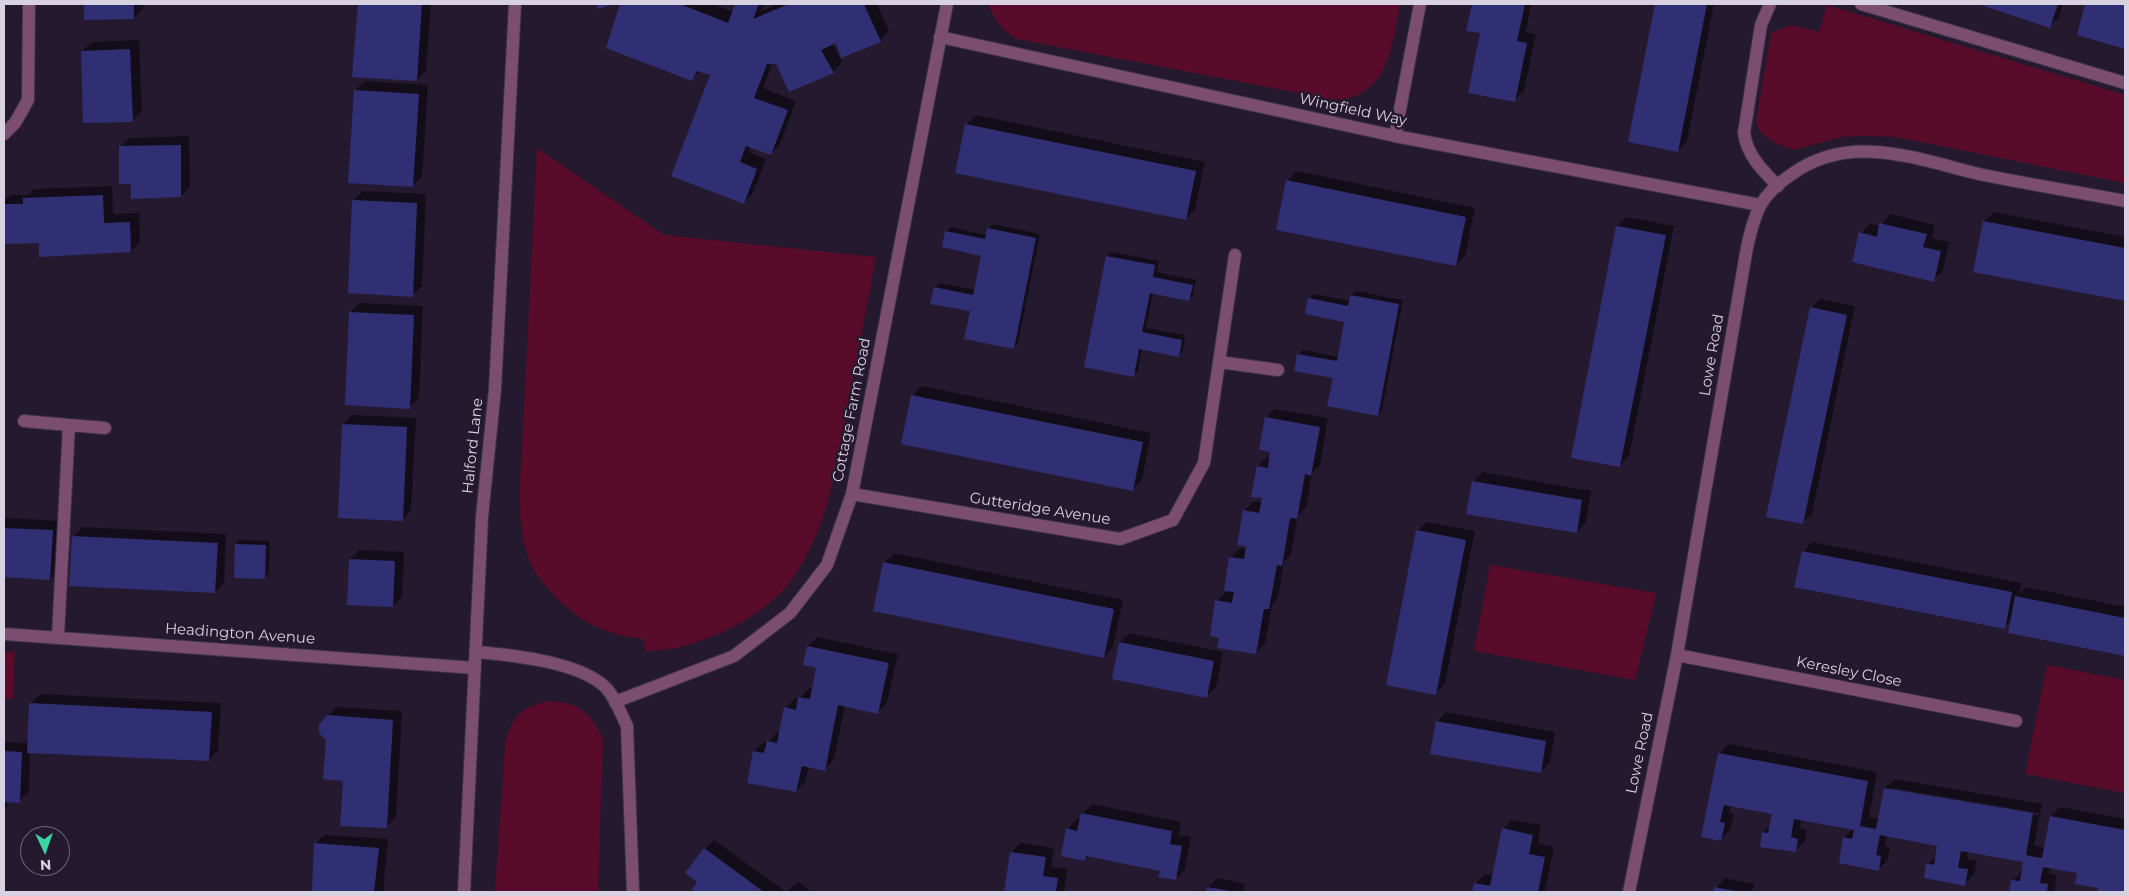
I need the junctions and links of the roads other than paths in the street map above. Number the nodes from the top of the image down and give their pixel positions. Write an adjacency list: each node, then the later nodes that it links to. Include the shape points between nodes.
1 (29, 4): 9 (street, via 28,100 15,124)
2 (515, 4): 23 (street, Halford Lane, via 495,389 482,517)
3 (947, 4): 7 (street, Cottage Farm Road)
4 (1420, 4): 10 (street)
5 (1770, 4): 11 (street, via 1761,26 1744,133 1745,144 1759,167)
6 (1861, 4): 8 (street)
7 (940, 38): 10 (street, Wingfield Way); 20 (street, Cottage Farm Road)
8 (2125, 83)
9 (4, 134)
10 (1395, 136): 13 (street, Wingfield Way)
11 (1778, 186): 12 (street, Lowe Road, via 1800,168 1836,153 1884,152); 13 (street, Lowe Road)
12 (2125, 201)
13 (1760, 205): 24 (street, Lowe Road, via 1746,253)
14 (1235, 255): 15 (street, Gutteridge Avenue)
15 (1219, 362): 16 (street); 20 (street, Gutteridge Avenue, via 1204,463 1173,520 1120,539)
16 (1278, 370)
17 (24, 421): 18 (street)
18 (69, 425): 19 (street); 22 (street)
19 (105, 428)
20 (852, 494): 26 (street, Cottage Farm Road, via 827,565 790,613 734,656)
21 (4, 634): 22 (street, Headington Avenue)
22 (58, 636): 25 (street, Headington Avenue)
23 (476, 652): 25 (street, Halford Lane); 26 (street, via 506,654 590,675 607,688)
24 (1677, 655): 27 (street, Keresley Close); 30 (street, Lowe Road)
25 (475, 668): 28 (street, Halford Lane)
26 (616, 702): 29 (street, via 627,726)
27 (2016, 721)
28 (464, 892)
29 (633, 892)
30 (1629, 892)

